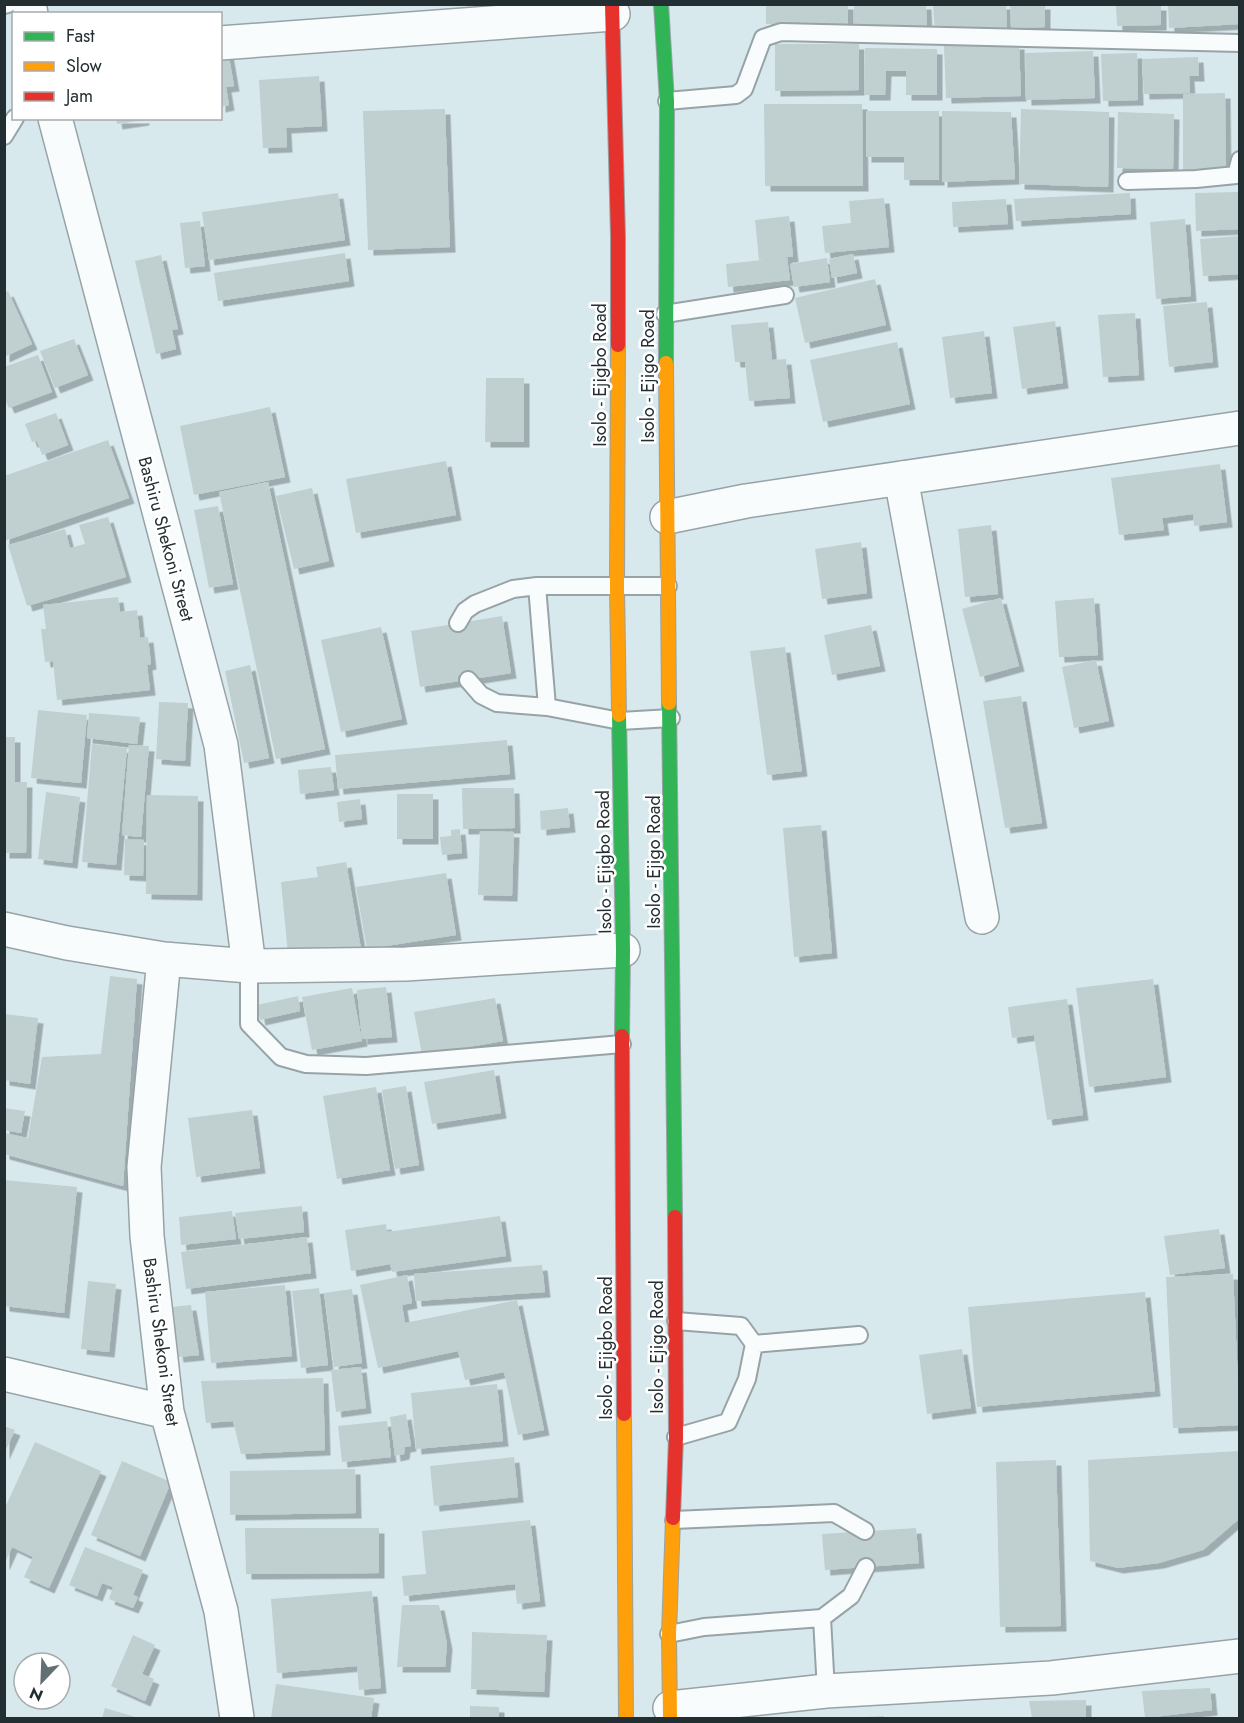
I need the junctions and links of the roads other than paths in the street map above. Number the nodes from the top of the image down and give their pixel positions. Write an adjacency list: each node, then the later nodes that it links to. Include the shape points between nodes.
1 (661, 4): 5 (main road, Isolo - Ejigo Road)
2 (613, 9): 3 (street); 18 (main road, Isolo - Ejigbo Road, via 618,236)
3 (222, 43)
4 (1239, 43): 5 (lane, via 782,32 763,38 744,89 736,94)
5 (667, 101): 12 (main road, Isolo - Ejigo Road)
6 (14, 120): 8 (lane)
7 (56, 120): 28 (street, Bashiru Shekoni Street, via 221,745)
8 (4, 136)
9 (1239, 160): 10 (lane, via 1236,175)
10 (1127, 181)
11 (785, 295): 12 (lane)
12 (665, 314): 15 (main road, Isolo - Ejigo Road)
13 (1239, 428): 14 (street)
14 (901, 478): 15 (street); 24 (street)
15 (667, 517): 17 (main road, Isolo - Ejigo Road)
16 (537, 586): 18 (lane); 19 (lane, via 513,589 475,604); 21 (lane)
17 (668, 586): 18 (lane); 22 (main road, Isolo - Ejigo Road)
18 (617, 587): 23 (main road, Isolo - Ejigbo Road)
19 (458, 623)
20 (468, 680): 21 (lane, via 481,695 497,703)
21 (547, 707): 23 (lane)
22 (670, 718): 23 (lane); 30 (main road, Isolo - Ejigo Road)
23 (620, 721): 26 (main road, Isolo - Ejigbo Road)
24 (982, 917)
25 (4, 929): 27 (street)
26 (623, 950): 28 (street, via 406,964); 29 (main road, Isolo - Ejigbo Road)
27 (164, 959): 28 (street); 34 (street, Bashiru Shekoni Street, via 144,1167 147,1236)
28 (249, 966): 29 (lane, via 249,1024 281,1057 306,1064 366,1066)
29 (622, 1044): 45 (main road, Isolo - Ejigbo Road)
30 (676, 1321): 32 (lane, via 741,1326); 35 (main road, Isolo - Ejigo Road)
31 (859, 1335): 32 (lane)
32 (754, 1344): 35 (lane, via 747,1379 728,1422)
33 (4, 1374): 34 (street)
34 (167, 1412): 44 (street, Bashiru Shekoni Street, via 221,1611)
35 (676, 1437): 36 (main road, Isolo - Ejigo Road)
36 (674, 1520): 37 (lane, via 834,1513); 40 (main road, Isolo - Ejigo Road)
37 (865, 1531)
38 (866, 1567): 39 (lane, via 851,1596)
39 (822, 1618): 40 (lane, via 704,1627); 42 (lane)
40 (669, 1634): 43 (main road, Isolo - Ejigo Road)
41 (1239, 1656): 42 (street, via 1051,1678)
42 (826, 1690): 43 (street)
43 (670, 1713)
44 (237, 1719)
45 (626, 1719)

